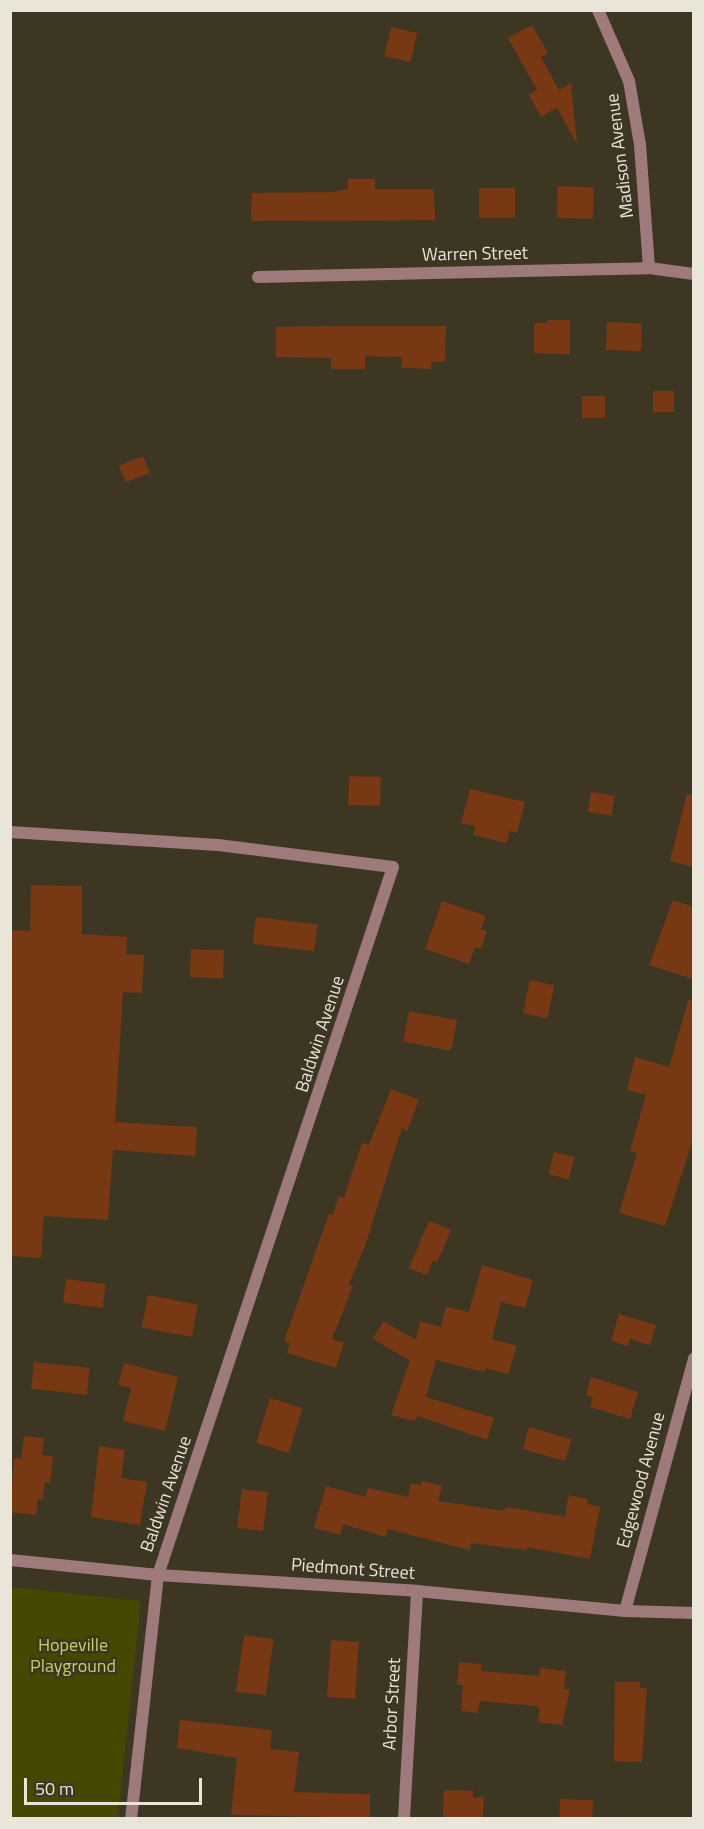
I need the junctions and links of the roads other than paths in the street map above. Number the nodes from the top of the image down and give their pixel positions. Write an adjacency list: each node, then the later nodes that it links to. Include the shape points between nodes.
1 (598, 10): 2 (street, Madison Avenue, via 629,81 640,145)
2 (650, 268): 3 (street, Warren Street); 4 (street, Warren Street)
3 (693, 274)
4 (258, 277)
5 (10, 832): 8 (street, Baldwin Avenue, via 218,845 393,867)
6 (693, 1358): 10 (street, Edgewood Avenue)
7 (10, 1560): 8 (street, Piedmont Street)
8 (158, 1575): 9 (street, Piedmont Street); 12 (street)
9 (417, 1591): 10 (street, Piedmont Street); 13 (street, Arbor Street)
10 (625, 1611): 11 (street, Piedmont Street)
11 (693, 1613)
12 (131, 1818)
13 (404, 1818)

